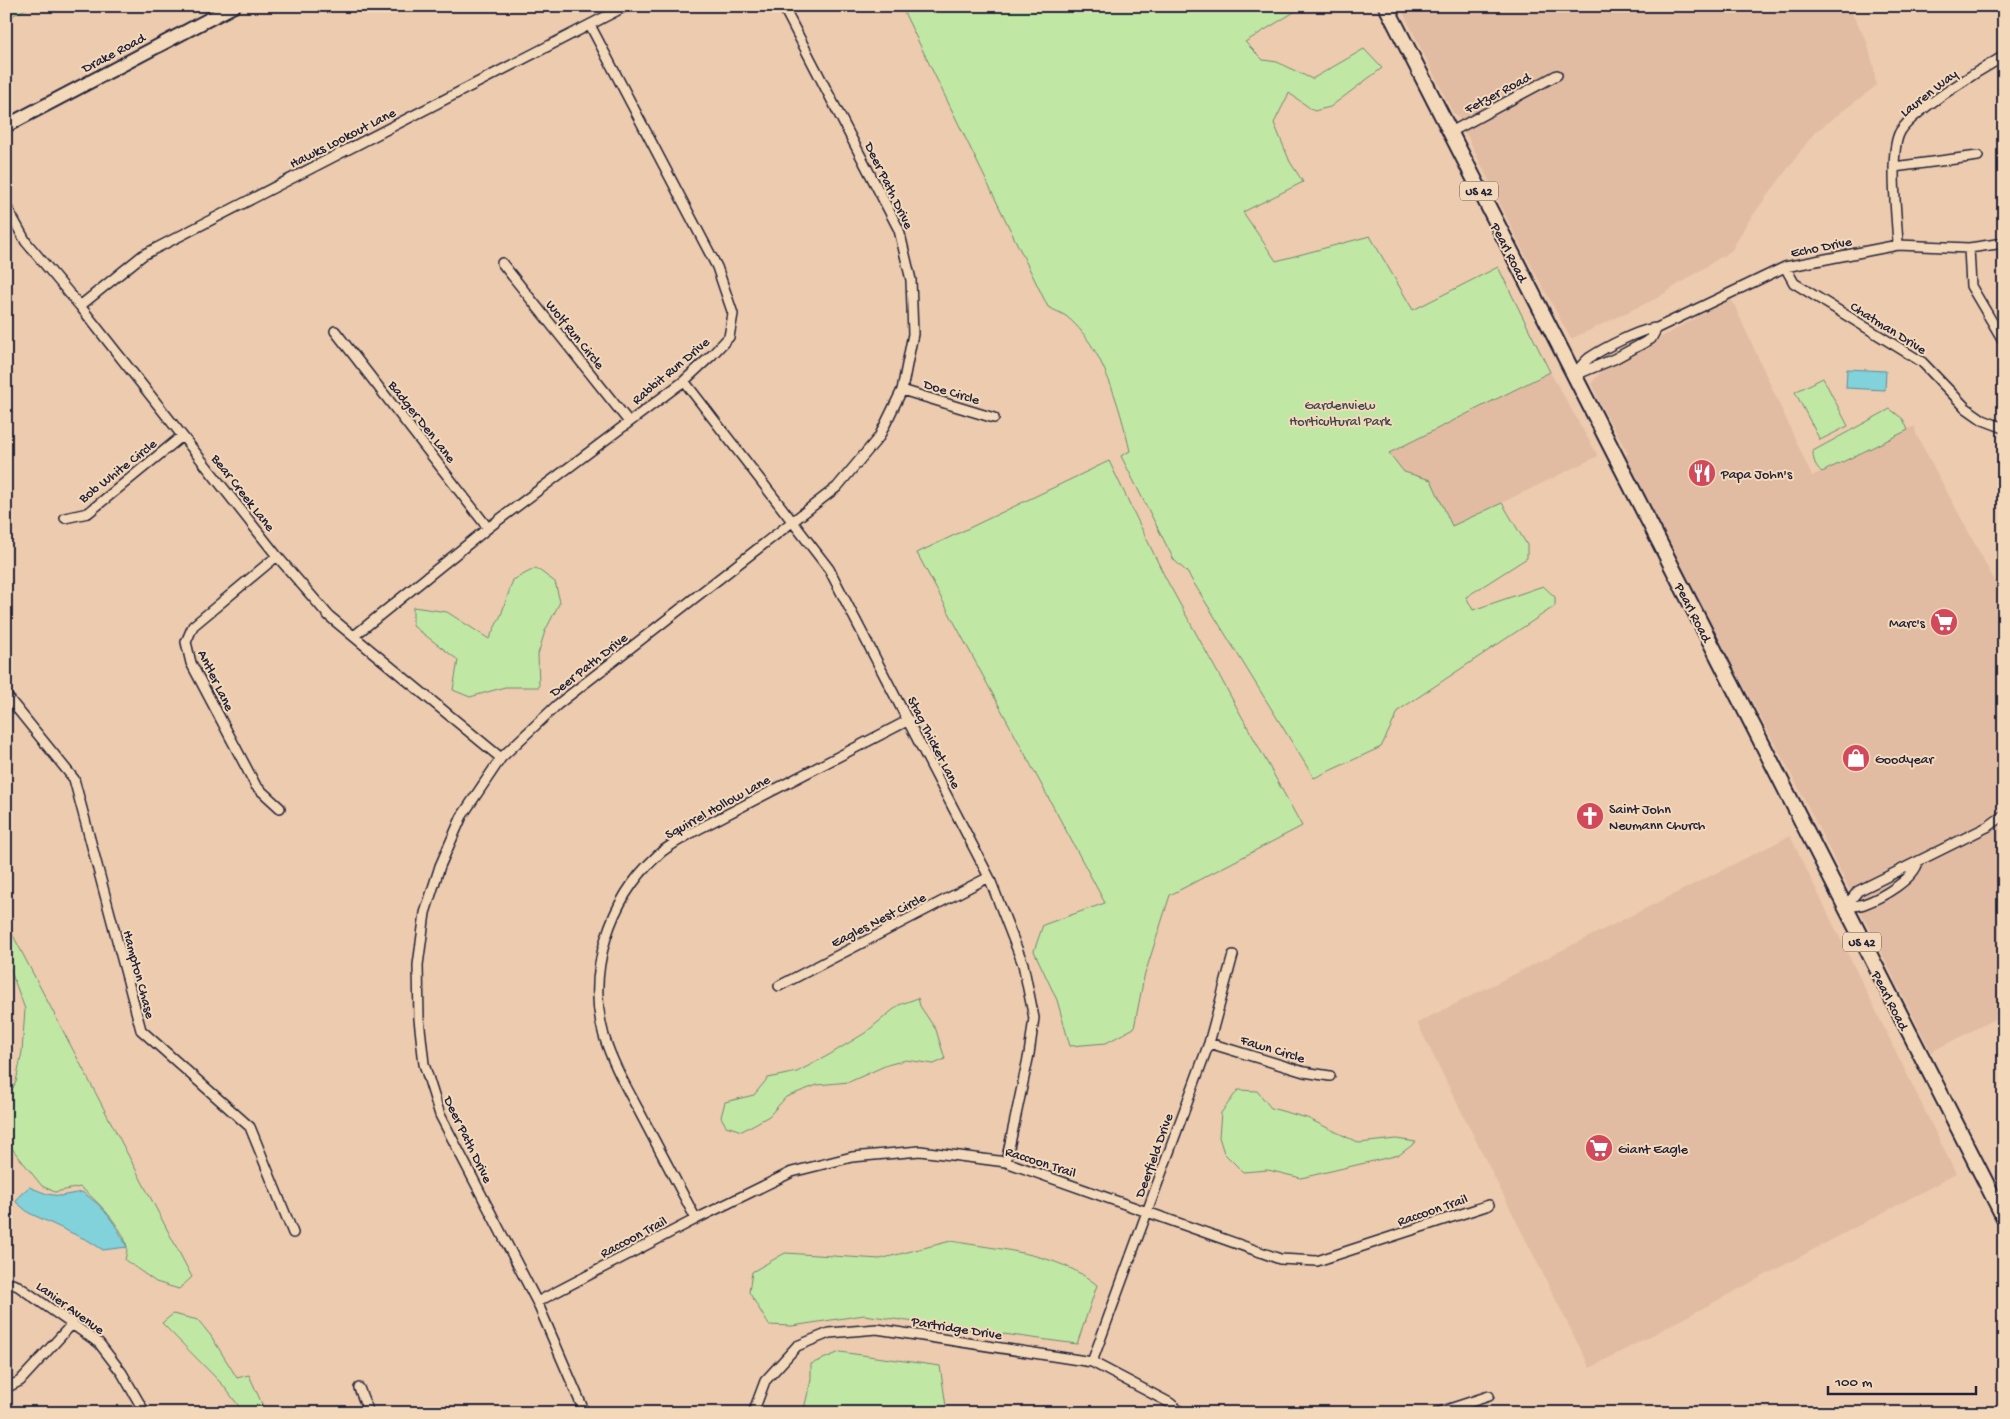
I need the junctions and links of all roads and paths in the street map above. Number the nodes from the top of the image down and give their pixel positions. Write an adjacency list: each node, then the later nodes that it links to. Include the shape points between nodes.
1 (234, 6): 8 (street, Drake Road)
2 (626, 6): 5 (street, Hawks Lookout Lane)
3 (783, 6): 23 (street, Deer Path Drive, via 899,230 911,280 913,334)
4 (1386, 6): 9 (main road, Pearl Road / US 42)
5 (590, 25): 18 (street, Hawks Lookout Lane, via 143,256); 22 (street, Rabbit Run Drive, via 717,267 733,314 729,337)
6 (2004, 56): 11 (street, Lauren Way, via 1978,70 1926,107 1899,133)
7 (1557, 75): 9 (street, Fetzer Road)
8 (6, 126)
9 (1449, 133): 21 (main road, Pearl Road / US 42)
10 (1978, 156): 11 (street)
11 (1894, 167): 14 (street, Lauren Way)
12 (6, 206): 18 (street, Bear Creek Lane, via 26,242)
13 (2004, 243): 15 (street, Echo Drive)
14 (1898, 245): 15 (street, Echo Drive); 17 (street, Echo Drive)
15 (1969, 248): 20 (street, via 1972,286)
16 (502, 263): 25 (street, Wolf Run Circle)
17 (1785, 267): 21 (street, Echo Drive, via 1657,328 1651,339 1600,366); 26 (street, Chatman Drive, via 1794,283 1922,362 1966,408 1983,420)
18 (80, 306): 27 (street, Bear Creek Lane)
19 (335, 330): 30 (street, Badger Den Lane)
20 (2004, 342)
21 (1573, 376): 42 (main road, Pearl Road / US 42)
22 (684, 381): 25 (street, Rabbit Run Drive); 29 (street, Stag Thicket Lane)
23 (902, 390): 24 (street, Doe Circle); 29 (street, Deer Path Drive, via 879,437 837,487)
24 (994, 418)
25 (629, 422): 30 (street, Rabbit Run Drive)
26 (2004, 428)
27 (182, 436): 28 (street, Bob White Circle, via 88,513); 31 (street, Bear Creek Lane)
28 (65, 518)
29 (794, 522): 34 (street, Stag Thicket Lane, via 829,569); 35 (street, Deer Path Drive, via 557,705)
30 (488, 528): 32 (street, Rabbit Run Drive)
31 (277, 556): 32 (street, Bear Creek Lane, via 329,616); 36 (street, Antler Lane, via 193,626 186,642 191,663 256,786)
32 (354, 636): 35 (street, Bear Creek Lane)
33 (6, 695): 52 (street, Hampton Chase, via 74,779 141,1030 250,1127)
34 (909, 720): 41 (street, Stag Thicket Lane); 51 (street, Squirrel Hollow Lane, via 681,839 658,855 642,873 624,895 613,919 603,948 598,983 604,1037)
35 (502, 758): 54 (street, Deer Path Drive, via 462,816 440,866 425,913 418,965 419,1019 424,1064 440,1116)
36 (280, 808)
37 (2004, 815): 39 (street)
38 (2004, 825): 39 (street)
39 (1989, 826): 40 (street)
40 (1918, 862): 42 (street, via 1858,890); 42 (street, via 1916,870 1902,884 1864,904)
41 (989, 877): 44 (street, Eagles Nest Circle); 47 (street, Stag Thicket Lane, via 1022,964 1034,1018)
42 (1845, 907): 50 (main road, Pearl Road / US 42)
43 (1234, 955): 45 (street, Deerfield Drive)
44 (779, 986)
45 (1209, 1043): 46 (street, Fawn Circle, via 1304,1072); 49 (street, Deerfield Drive)
46 (1330, 1076)
47 (1006, 1162): 49 (street, Raccoon Trail); 51 (street, Raccoon Trail, via 920,1151 852,1157 792,1172)
48 (1489, 1205): 49 (street, Raccoon Trail, via 1317,1261 1280,1259)
49 (1147, 1212): 56 (street, Deerfield Drive)
50 (2004, 1218)
51 (696, 1219): 54 (street, Raccoon Trail)
52 (292, 1233)
53 (6, 1282): 55 (street, Lanier Avenue, via 18,1286)
54 (537, 1302): 62 (street, Deer Path Drive)
55 (73, 1323): 57 (street, via 20,1381); 60 (street, Lanier Avenue, via 99,1343 122,1373)
56 (1092, 1362): 63 (street, Partridge Drive, via 877,1329 829,1332 797,1346 765,1381); 64 (street, Partridge Drive, via 1170,1403)
57 (6, 1388)
58 (359, 1388): 61 (street)
59 (1489, 1396): 65 (street)
60 (145, 1413)
61 (369, 1413)
62 (585, 1413)
63 (753, 1413)
64 (1182, 1413)
65 (1437, 1413)

